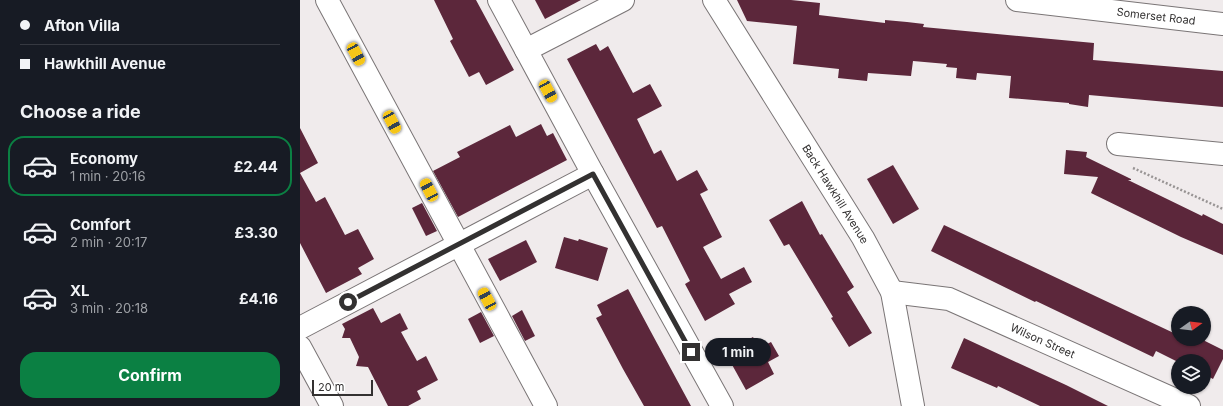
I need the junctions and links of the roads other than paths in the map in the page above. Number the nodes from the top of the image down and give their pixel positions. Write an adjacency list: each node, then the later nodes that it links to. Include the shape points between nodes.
1 (327, 0): 11 (street)
2 (500, 0): 7 (street)
3 (623, 0): 7 (street)
4 (714, 0): 12 (street, Back Hawkhill Avenue, via 863,238)
5 (1017, 0): 6 (street, Somerset Road)
6 (1223, 24)
7 (526, 50): 10 (street)
8 (1118, 144): 9 (street)
9 (1223, 154)
10 (593, 174): 11 (street); 17 (street)
11 (458, 245): 13 (street); 16 (street)
12 (892, 292): 18 (street, Back Hawkhill Avenue); 19 (street, Wilson Street, via 949,299)
13 (300, 328)
14 (300, 347): 15 (street)
15 (332, 406)
16 (546, 406)
17 (722, 406)
18 (913, 406)
19 (1189, 406)

